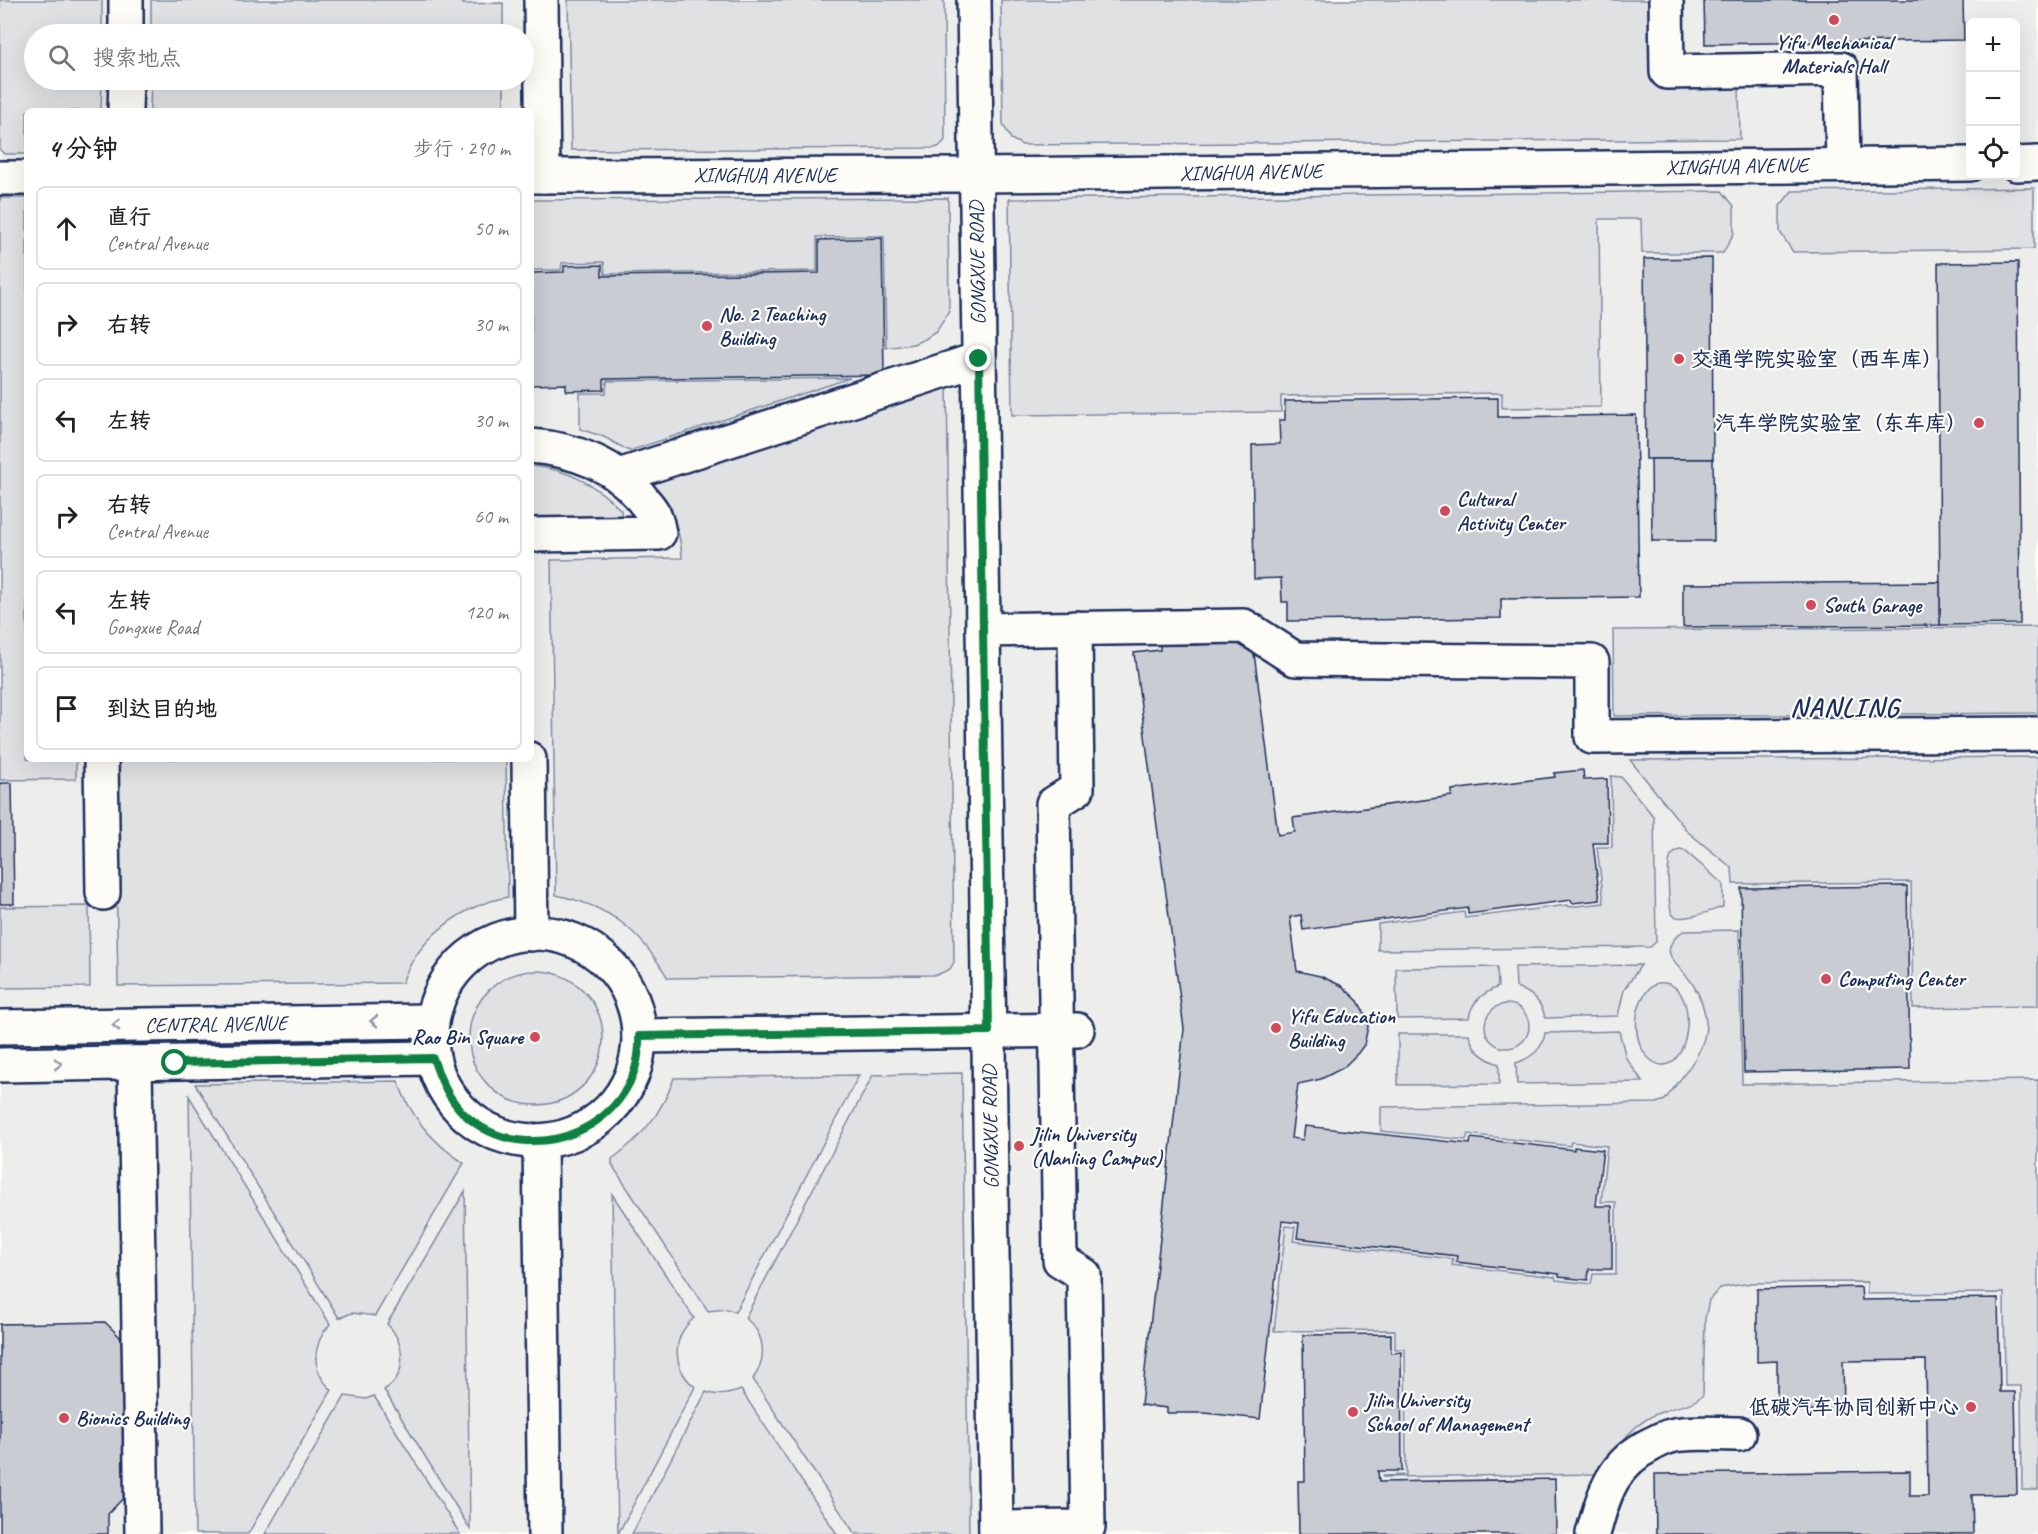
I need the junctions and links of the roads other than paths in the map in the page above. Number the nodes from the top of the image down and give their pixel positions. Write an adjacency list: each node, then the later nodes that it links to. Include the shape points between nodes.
1 (126, 0): 5 (lane)
2 (541, 0): 13 (lane)
3 (974, 0): 12 (lane, GONGXUE ROAD)
4 (1666, 0): 11 (lane, via 1667,72 1841,69)
5 (126, 24)
6 (126, 90): 7 (lane)
7 (125, 108)
8 (1966, 164): 11 (lane, XINGHUA AVENUE)
9 (2020, 164): 10 (lane)
10 (2038, 164)
11 (1843, 165): 12 (lane, XINGHUA AVENUE)
12 (976, 175): 13 (lane, XINGHUA AVENUE); 16 (lane, GONGXUE ROAD)
13 (537, 176)
14 (0, 178): 15 (lane)
15 (24, 178)
16 (979, 359): 18 (lane); 21 (lane, GONGXUE ROAD)
17 (534, 446): 18 (lane, via 574,453)
18 (619, 476): 19 (lane, via 654,514 659,533)
19 (534, 535)
20 (1075, 628): 21 (lane); 22 (lane, via 1244,626 1295,659 1592,662 1592,737); 29 (lane, via 1077,789 1053,804)
21 (982, 630): 30 (lane, GONGXUE ROAD)
22 (2038, 734)
23 (101, 762): 25 (lane)
24 (529, 762): 26 (lane)
25 (103, 893)
26 (531, 934): 27 (lane, via 504,938 466,960 451,975); 31 (lane, via 568,939 606,960 631,996)
27 (432, 1021): 28 (lane, CENTRAL AVENUE, one-way to 28); 32 (lane)
28 (0, 1027)
29 (1066, 1030): 30 (lane); 37 (lane, via 1060,1260 1084,1275 1088,1527)
30 (989, 1031): 31 (lane); 37 (lane, GONGXUE ROAD)
31 (639, 1036): 35 (lane, via 630,1080 604,1115 567,1137)
32 (433, 1058): 33 (lane, CENTRAL AVENUE); 35 (lane, via 450,1098 465,1114 502,1136)
33 (135, 1063): 34 (lane, CENTRAL AVENUE, one-way to 33); 38 (lane)
34 (0, 1065)
35 (540, 1141): 39 (lane)
36 (1739, 1434): 40 (lane, via 1680,1434 1638,1450 1621,1466 1606,1491)
37 (996, 1531)
38 (142, 1534)
39 (545, 1534)
40 (1593, 1534)

